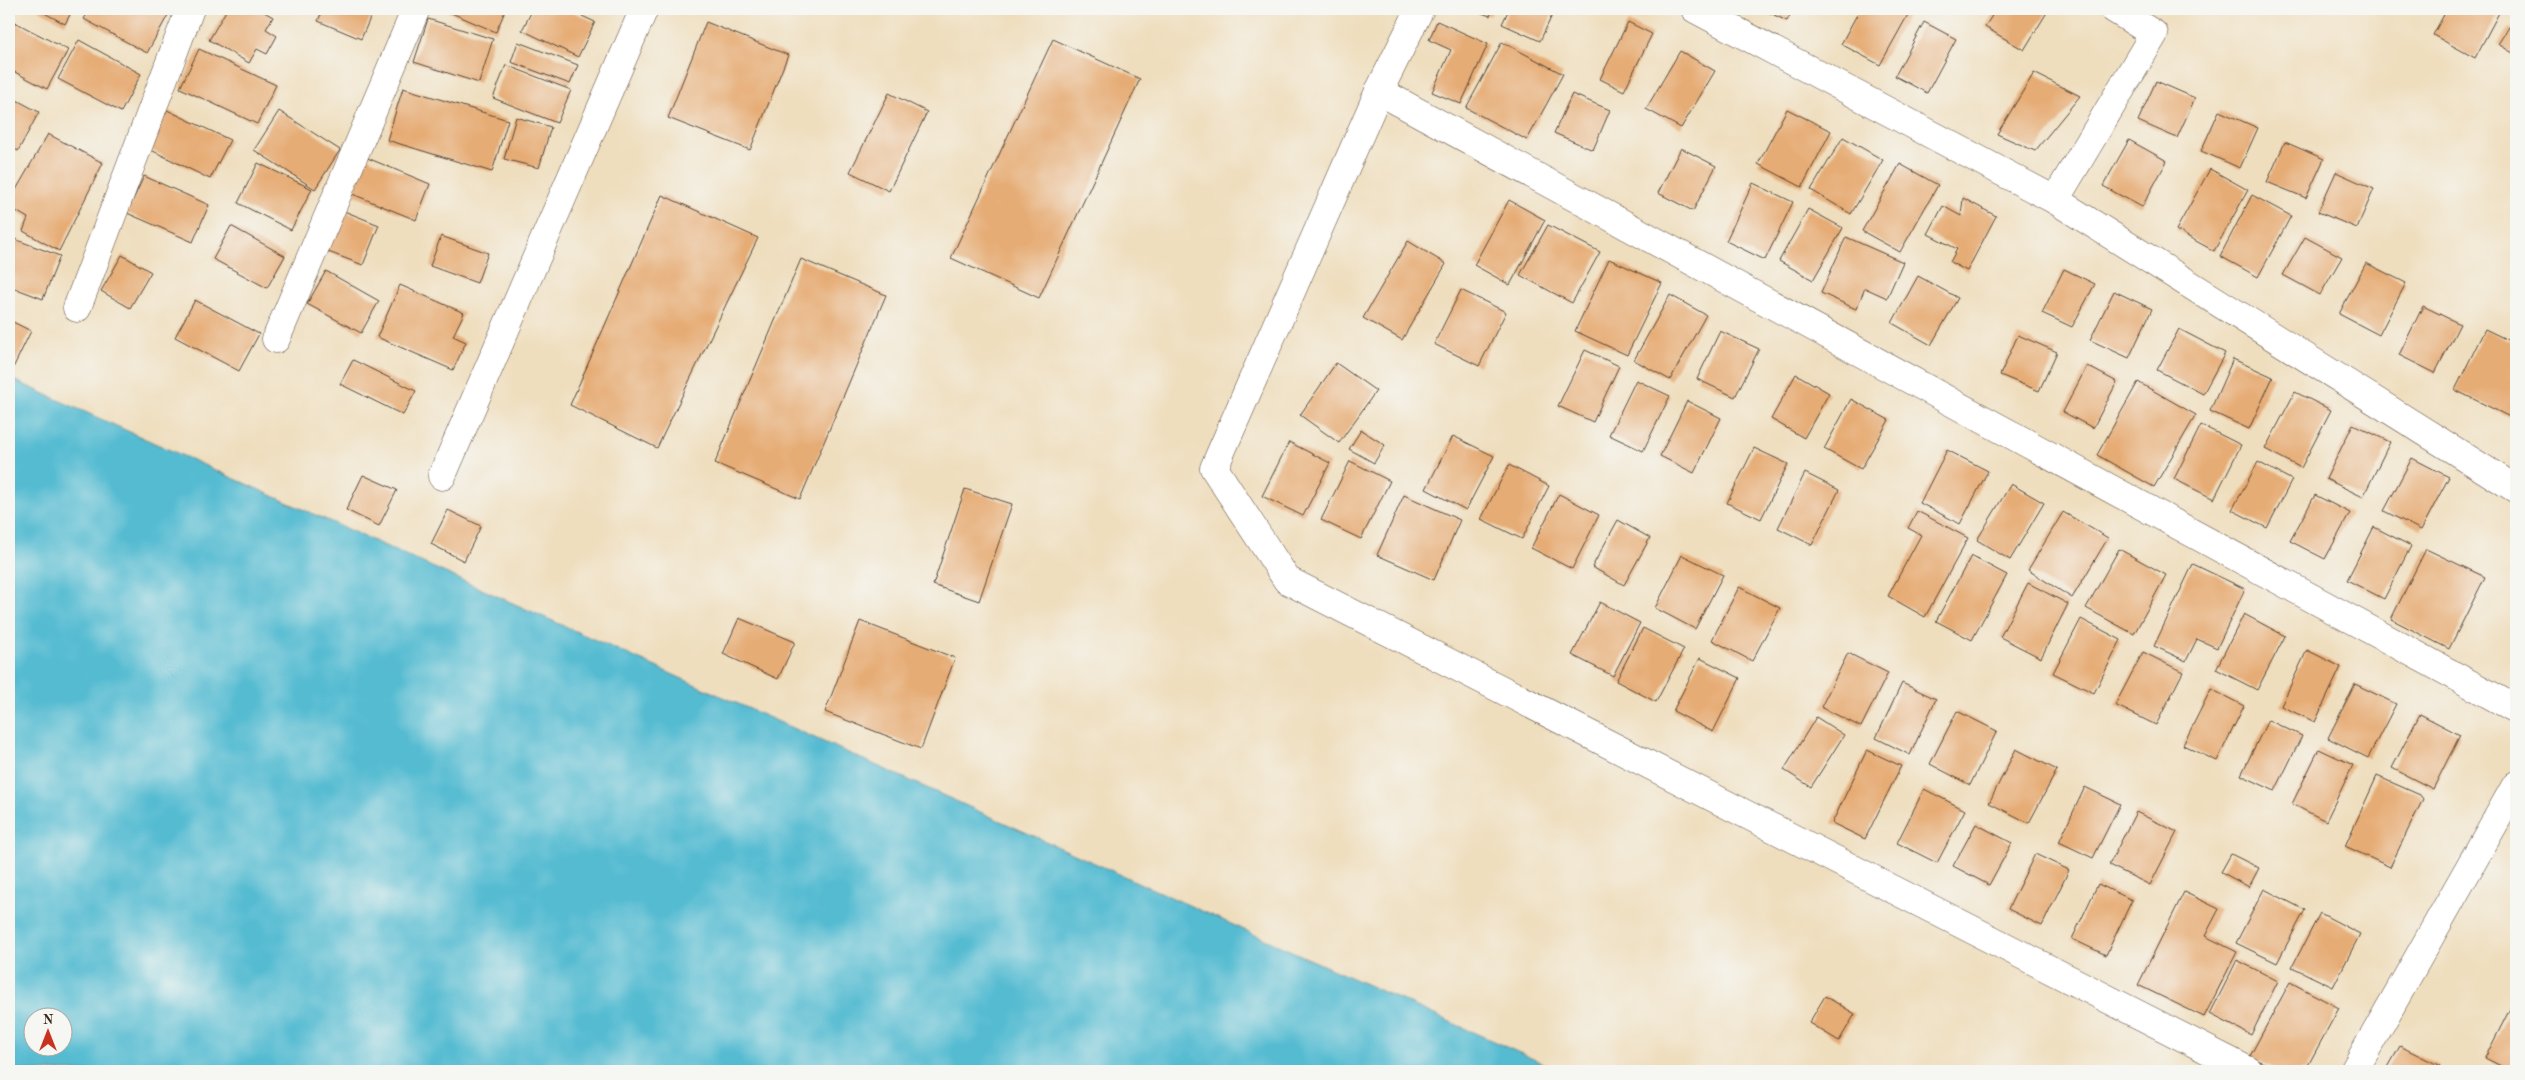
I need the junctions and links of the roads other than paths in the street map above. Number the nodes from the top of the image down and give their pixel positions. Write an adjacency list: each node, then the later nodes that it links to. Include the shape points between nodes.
1 (190, 9): 9 (street)
2 (416, 9): 10 (street)
3 (644, 9): 11 (street)
4 (1420, 9): 7 (street)
5 (1695, 9): 8 (street)
6 (2114, 9): 8 (street, via 2154,34)
7 (1379, 91): 13 (street); 15 (street, via 1214,468 1287,580)
8 (2055, 200): 12 (street)
9 (77, 308)
10 (276, 339)
11 (442, 476)
12 (2516, 489)
13 (2516, 709)
14 (2516, 785): 16 (street)
15 (2249, 1071)
16 (2354, 1071)

